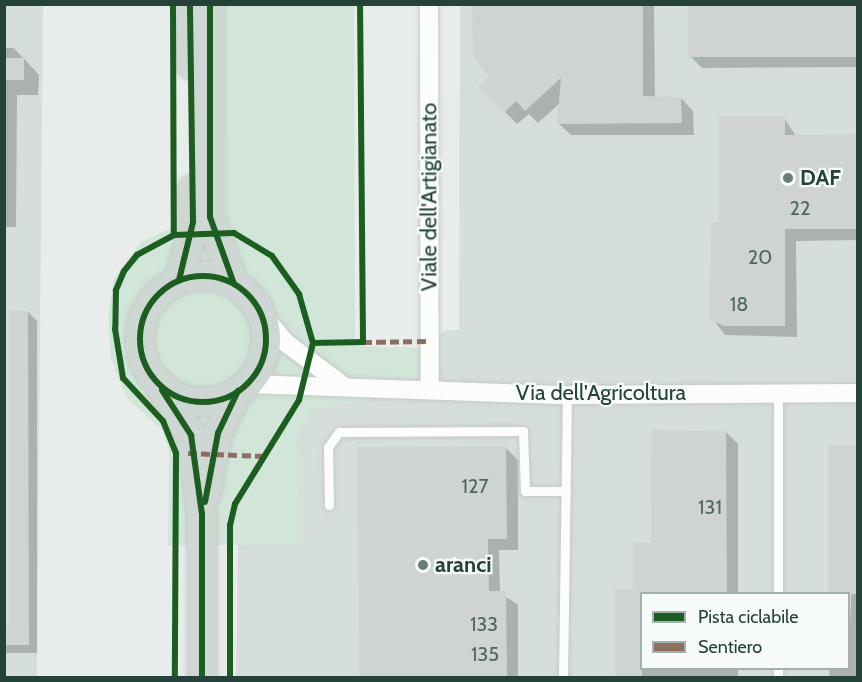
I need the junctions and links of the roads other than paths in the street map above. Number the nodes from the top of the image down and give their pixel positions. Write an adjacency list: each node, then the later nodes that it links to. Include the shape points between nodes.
1 (190, 4): 4 (main road, via 193,222)
2 (210, 4): 5 (main road, via 210,217)
3 (429, 4): 10 (street, Viale dell'Artigianato)
4 (179, 280): 5 (main road, via 197,276); 7 (main road, via 154,299 140,333 147,370)
5 (234, 284): 6 (main road)
6 (260, 312): 8 (street, via 286,343); 9 (main road, via 265,350)
7 (159, 385): 9 (main road, via 198,402); 16 (main road, via 191,435)
8 (345, 387): 9 (street, Via dell'Agricoltura); 10 (street, Via dell'Agricoltura)
9 (243, 388): 16 (main road, via 218,433)
10 (430, 390): 13 (street, Via dell'Agricoltura)
11 (778, 393): 12 (street, Via dell'Agricoltura); 13 (street, Via dell'Agricoltura); 17 (lane)
12 (858, 393)
13 (567, 395): 14 (lane)
14 (566, 491): 15 (lane, via 525,491 523,431 339,432 328,447); 19 (lane)
15 (329, 505)
16 (202, 514): 18 (main road)
17 (778, 592)
18 (202, 678)
19 (563, 678)

